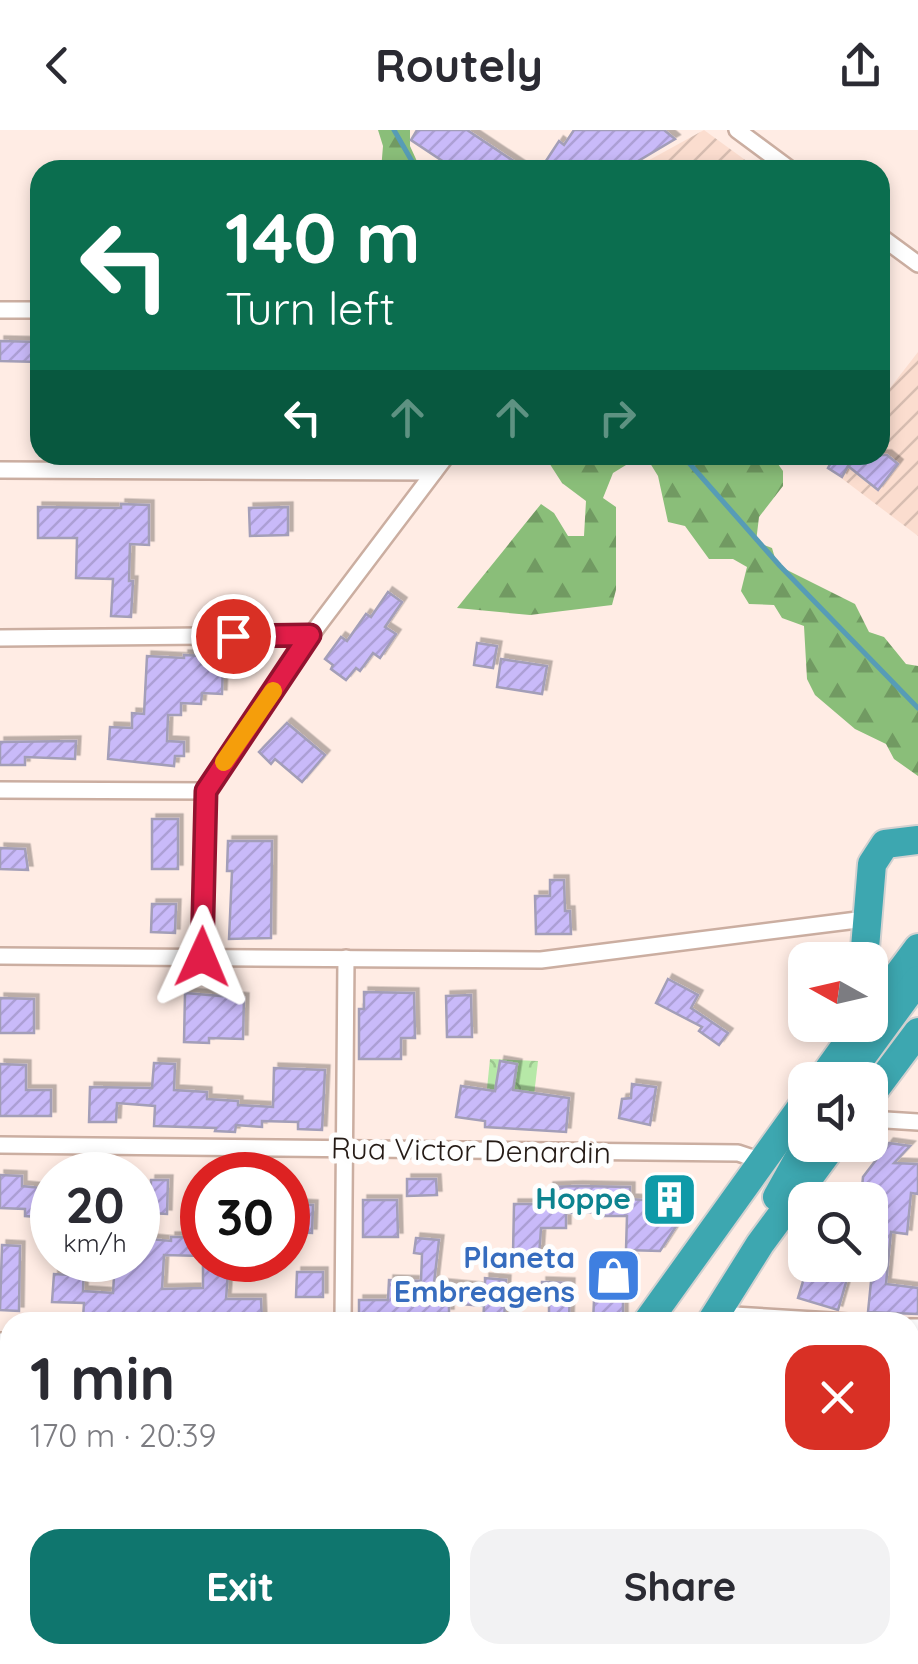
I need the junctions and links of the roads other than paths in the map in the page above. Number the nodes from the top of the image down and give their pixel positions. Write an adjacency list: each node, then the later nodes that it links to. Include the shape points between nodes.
1 (738, 130): 2 (street)
2 (778, 160)
3 (890, 243): 4 (street)
4 (918, 264)
5 (0, 310): 6 (street)
6 (30, 310)
7 (439, 465): 9 (street)
8 (0, 470): 9 (street)
9 (434, 472): 10 (street)
10 (310, 635): 11 (street); 13 (street)
11 (0, 638)
12 (0, 790): 13 (street)
13 (206, 791): 19 (street)
14 (918, 840): 15 (highway, via 885,844 878,854)
15 (865, 919): 16 (highway); 20 (street, via 540,960)
16 (864, 942)
17 (918, 948): 22 (highway)
18 (0, 956): 19 (street)
19 (202, 957): 20 (street)
20 (346, 958): 30 (street)
21 (918, 980): 24 (highway)
22 (888, 989)
23 (918, 1032): 25 (highway)
24 (858, 1062)
25 (888, 1072)
26 (888, 1120): 27 (street)
27 (918, 1122)
28 (788, 1125): 31 (highway)
29 (0, 1146): 30 (street, Rua Victor Denardin)
30 (344, 1150): 31 (street, Rua Victor Denardin, via 738,1153); 35 (street)
31 (762, 1161): 36 (highway)
32 (796, 1162): 34 (highway, via 761,1224)
33 (821, 1162): 34 (highway)
34 (760, 1244): 37 (highway)
35 (343, 1312)
36 (655, 1312)
37 (718, 1312)

